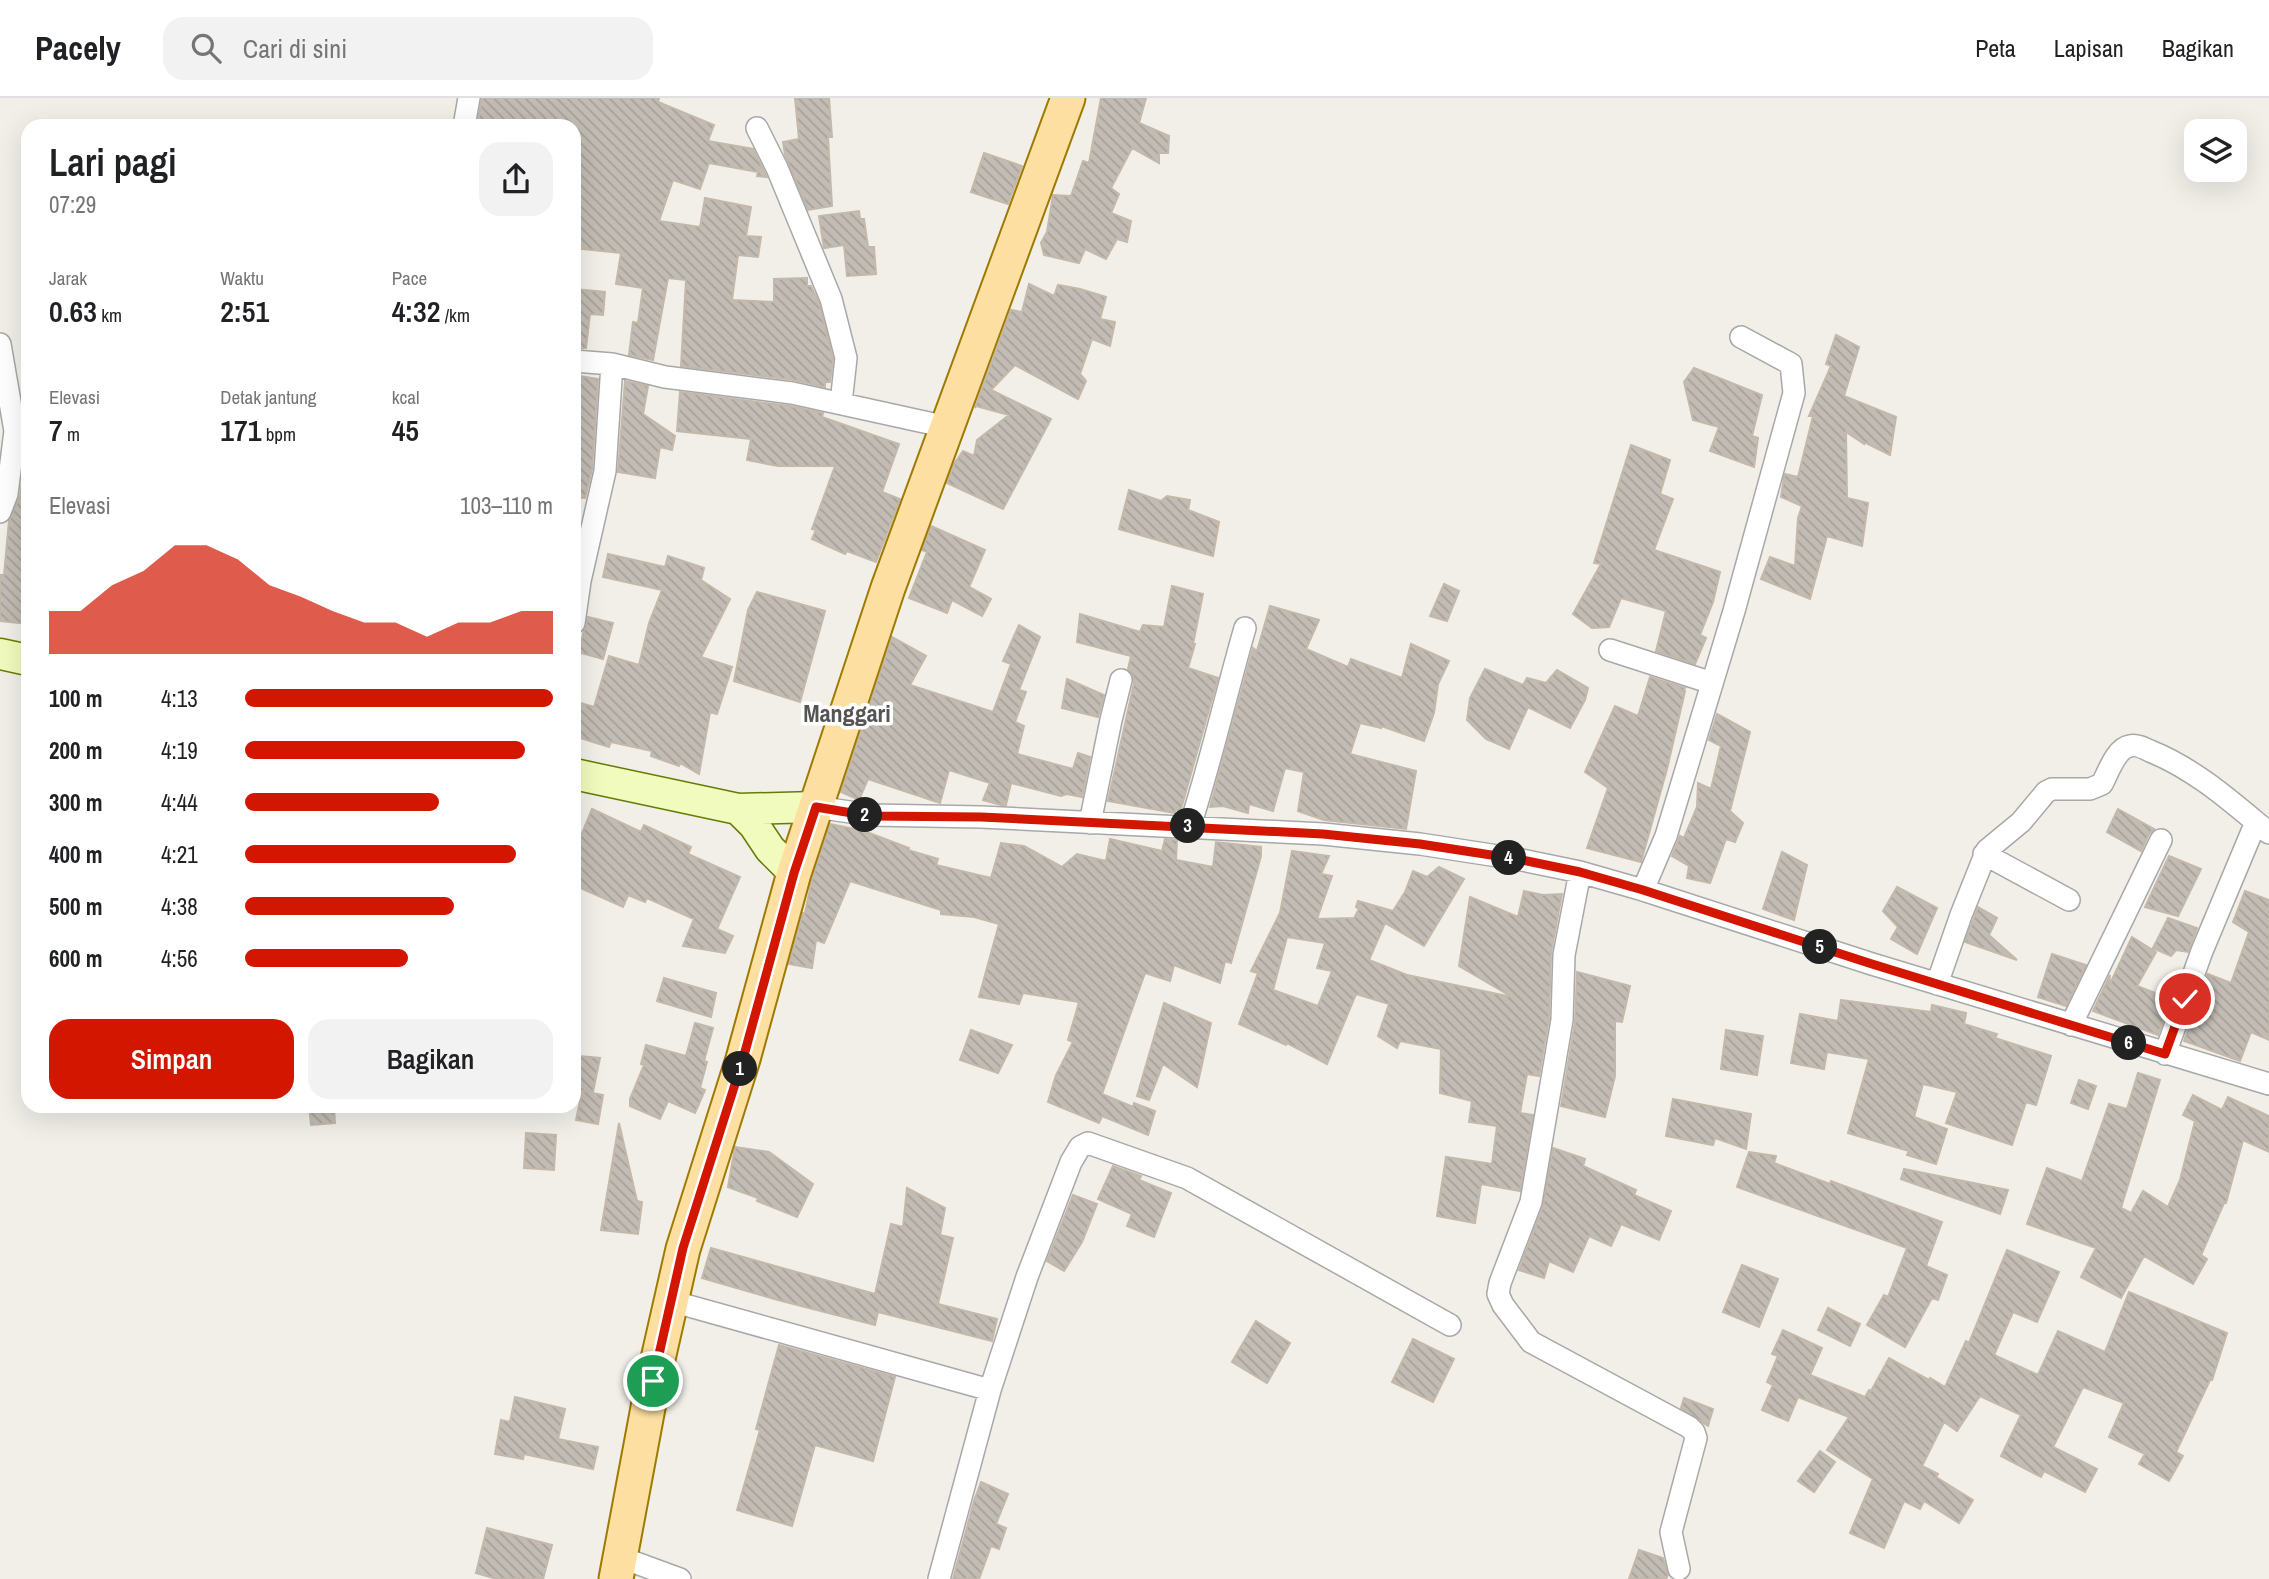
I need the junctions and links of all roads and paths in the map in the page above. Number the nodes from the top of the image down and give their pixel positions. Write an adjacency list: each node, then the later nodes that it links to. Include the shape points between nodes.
1 (469, 98): 3 (street)
2 (1068, 98): 11 (main road)
3 (465, 119)
4 (757, 128): 10 (street, via 831,299 846,358)
5 (1741, 337): 19 (street, via 1791,364 1794,393)
6 (0, 344): 9 (street)
7 (581, 362): 8 (street)
8 (612, 364): 10 (street, via 665,377); 13 (street, via 605,471)
9 (3, 378): 12 (street, via 15,431 7,494)
10 (841, 403): 11 (street)
11 (947, 427): 21 (main road)
12 (0, 512)
13 (581, 577)
14 (1245, 628): 24 (street)
15 (1610, 650): 19 (street)
16 (0, 655): 17 (main road)
17 (21, 659)
18 (1121, 680): 23 (street)
19 (1712, 683): 30 (street, via 1666,836)
20 (581, 775): 22 (main road)
21 (816, 807): 22 (main road); 23 (street, via 870,816); 29 (main road)
22 (738, 809): 29 (main road)
23 (1090, 823): 24 (street)
24 (1189, 826): 28 (street, via 1420,844)
25 (2262, 827): 27 (street, via 2174,760 2131,745 2119,753 2102,784 2046,792); 34 (street, via 2202,951)
26 (2161, 841): 33 (street)
27 (1984, 855): 31 (street); 32 (street)
28 (1580, 872): 30 (street); 40 (street, via 1564,955 1562,1020 1531,1202 1499,1294 1531,1342 1694,1432 1671,1532)
29 (794, 873): 36 (main road)
30 (1643, 890): 32 (street)
31 (2069, 900)
32 (1937, 984): 33 (street)
33 (2071, 1025): 34 (street)
34 (2165, 1054): 35 (street)
35 (2267, 1077)
36 (671, 1301): 38 (street); 39 (main road)
37 (1450, 1325): 38 (street, via 1187,1178 1088,1143 1071,1162)
38 (990, 1390): 42 (street)
39 (618, 1568): 41 (street)
40 (1679, 1569)
41 (680, 1579)
42 (939, 1579)

